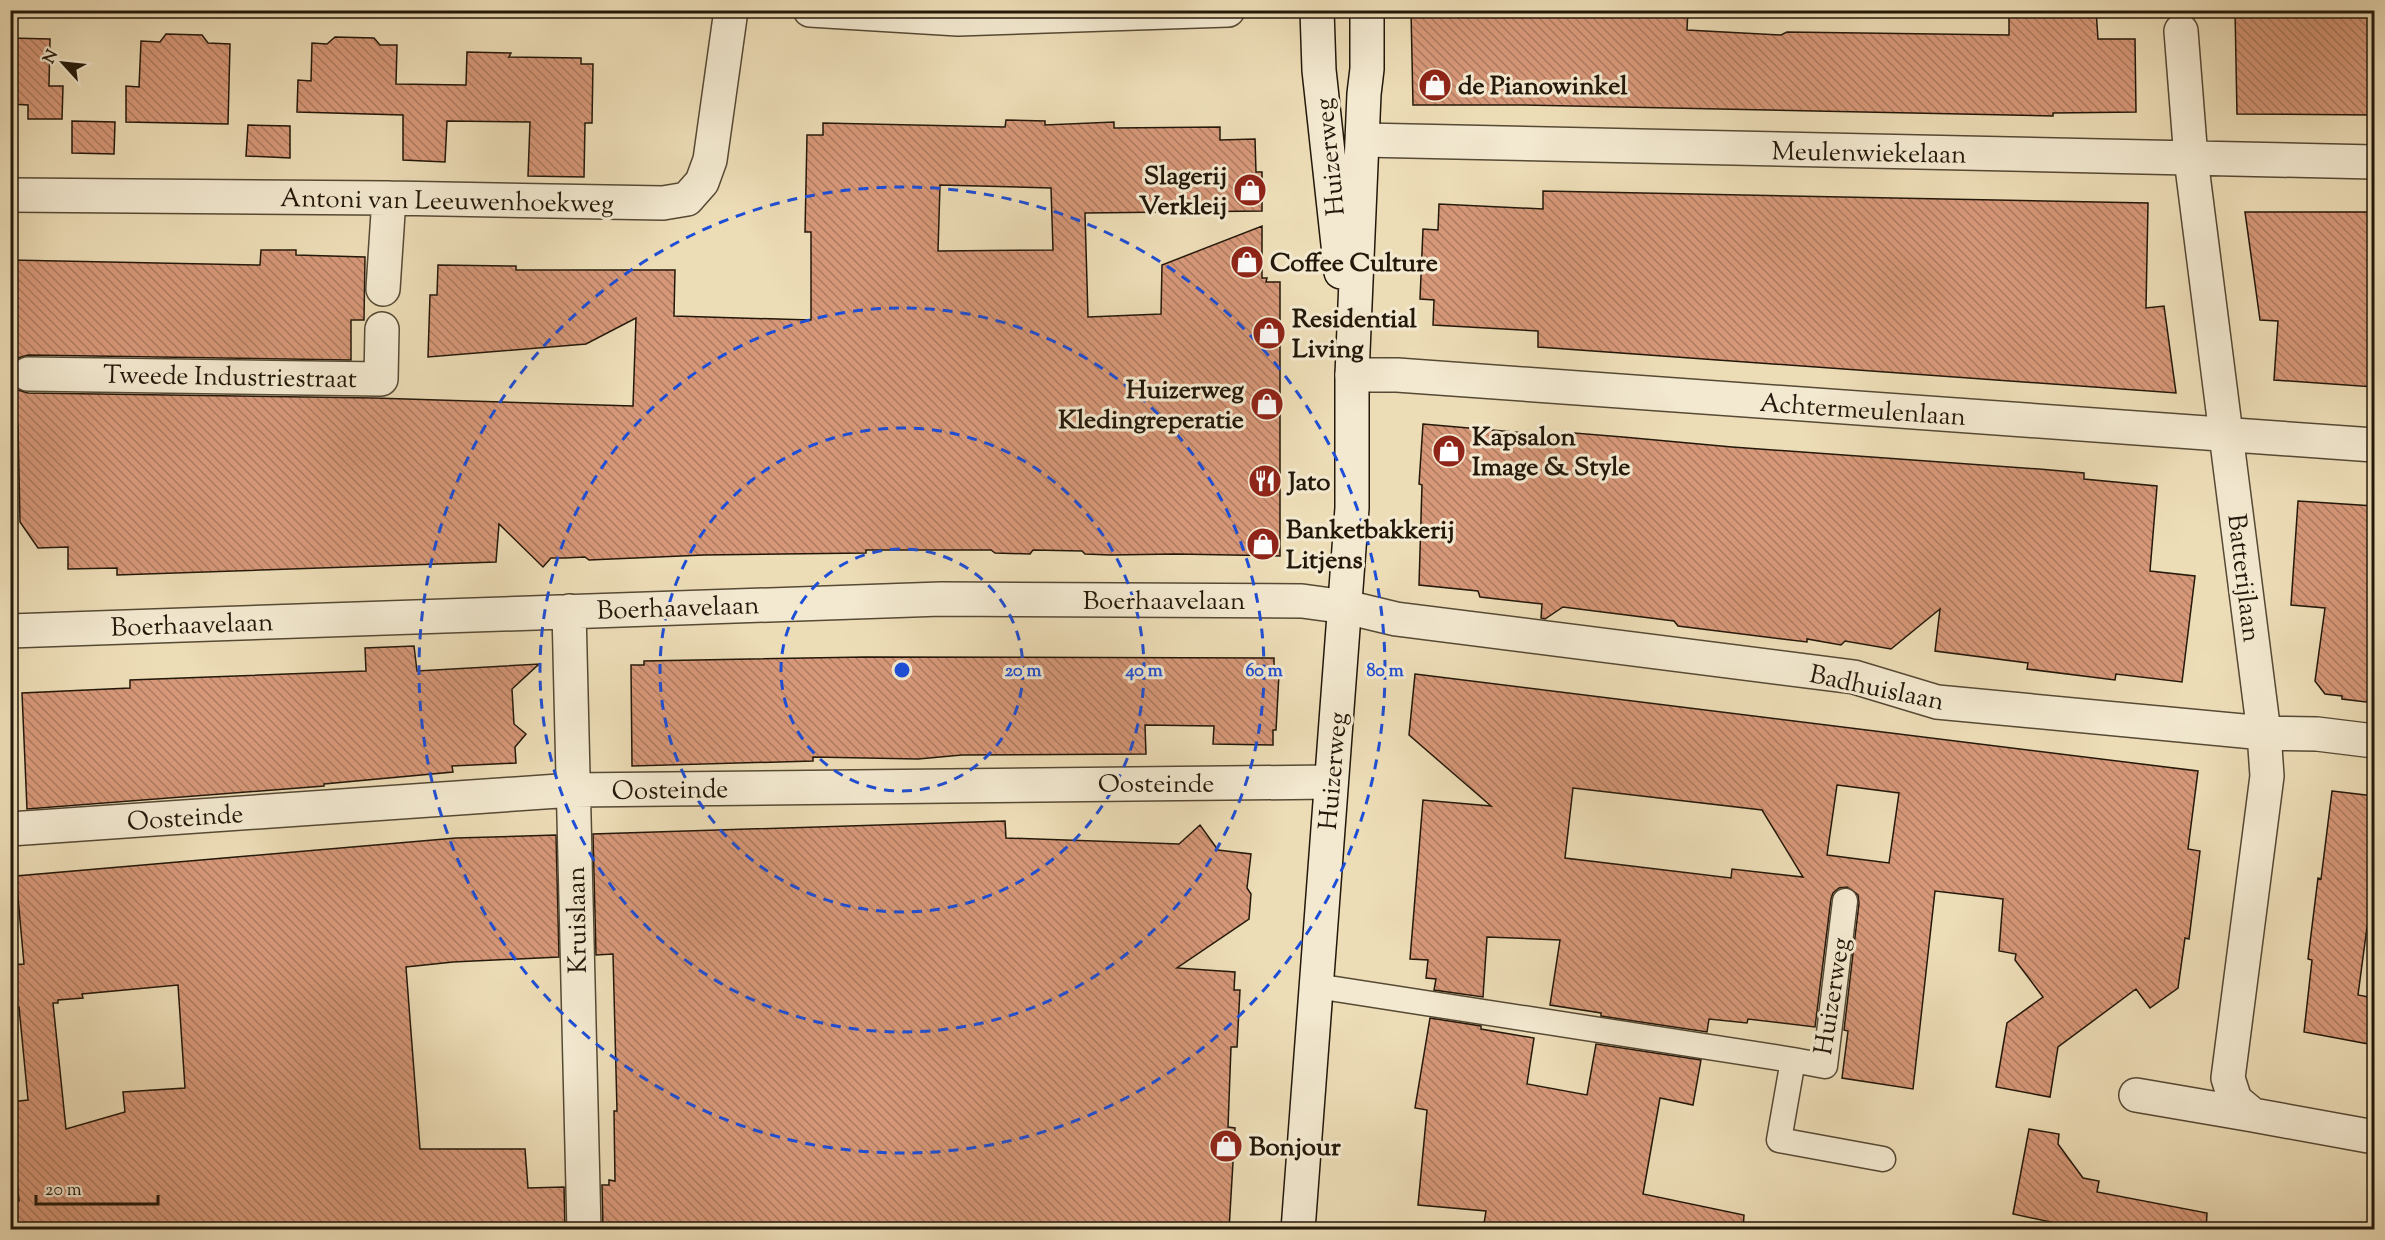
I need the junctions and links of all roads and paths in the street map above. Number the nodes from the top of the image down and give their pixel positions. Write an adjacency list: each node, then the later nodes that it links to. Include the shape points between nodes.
1 (731, 10): 11 (street, Antoni van Leeuwenhoekweg, via 710,160 702,182 687,199 663,203)
2 (810, 10): 3 (street, via 958,19)
3 (1228, 10)
4 (1317, 10): 15 (street, Huizerweg, via 1319,70)
5 (1367, 10): 7 (street, Huizerweg)
6 (2181, 32): 8 (street, Batterijlaan)
7 (1363, 140): 8 (street, Meulenwiekelaan); 15 (street, Huizerweg)
8 (2191, 159): 9 (street, Meulenwiekelaan); 16 (street, Batterijlaan)
9 (2374, 162)
10 (10, 195): 11 (street, Antoni van Leeuwenhoekweg)
11 (389, 198): 12 (street)
12 (383, 289)
13 (382, 329): 14 (street, Tweede Industriestraat, via 381,379)
14 (28, 374)
15 (1352, 375): 16 (street, Achtermeulenlaan, via 1397,375); 18 (street, Huizerweg, via 1352,508)
16 (2226, 435): 17 (street, Achtermeulenlaan); 21 (street, Batterijlaan)
17 (2374, 445)
18 (1346, 607): 19 (street, Boerhaavelaan, via 1302,601 941,599); 21 (street, Badhuislaan, via 1396,619 1854,677 1937,702); 23 (street, Huizerweg)
19 (569, 611): 20 (street, Boerhaavelaan); 24 (street, Kruislaan)
20 (10, 631)
21 (2264, 733): 22 (street, Badhuislaan); 30 (street, Batterijlaan, via 2267,776 2228,1078 2235,1100)
22 (2374, 741)
23 (1330, 782): 24 (street, Oosteinde); 27 (street, Huizerweg)
24 (573, 790): 25 (street, Oosteinde); 33 (street, Kruislaan)
25 (10, 829)
26 (1845, 901): 28 (lane, Huizerweg, via 1825,1066)
27 (1316, 986): 28 (lane, Huizerweg); 34 (street, Huizerweg)
28 (1793, 1060): 32 (lane, Huizerweg, via 1779,1140)
29 (2136, 1095): 30 (street)
30 (2253, 1115): 31 (street)
31 (2374, 1137)
32 (1883, 1159)
33 (584, 1230)
34 (1298, 1230)

